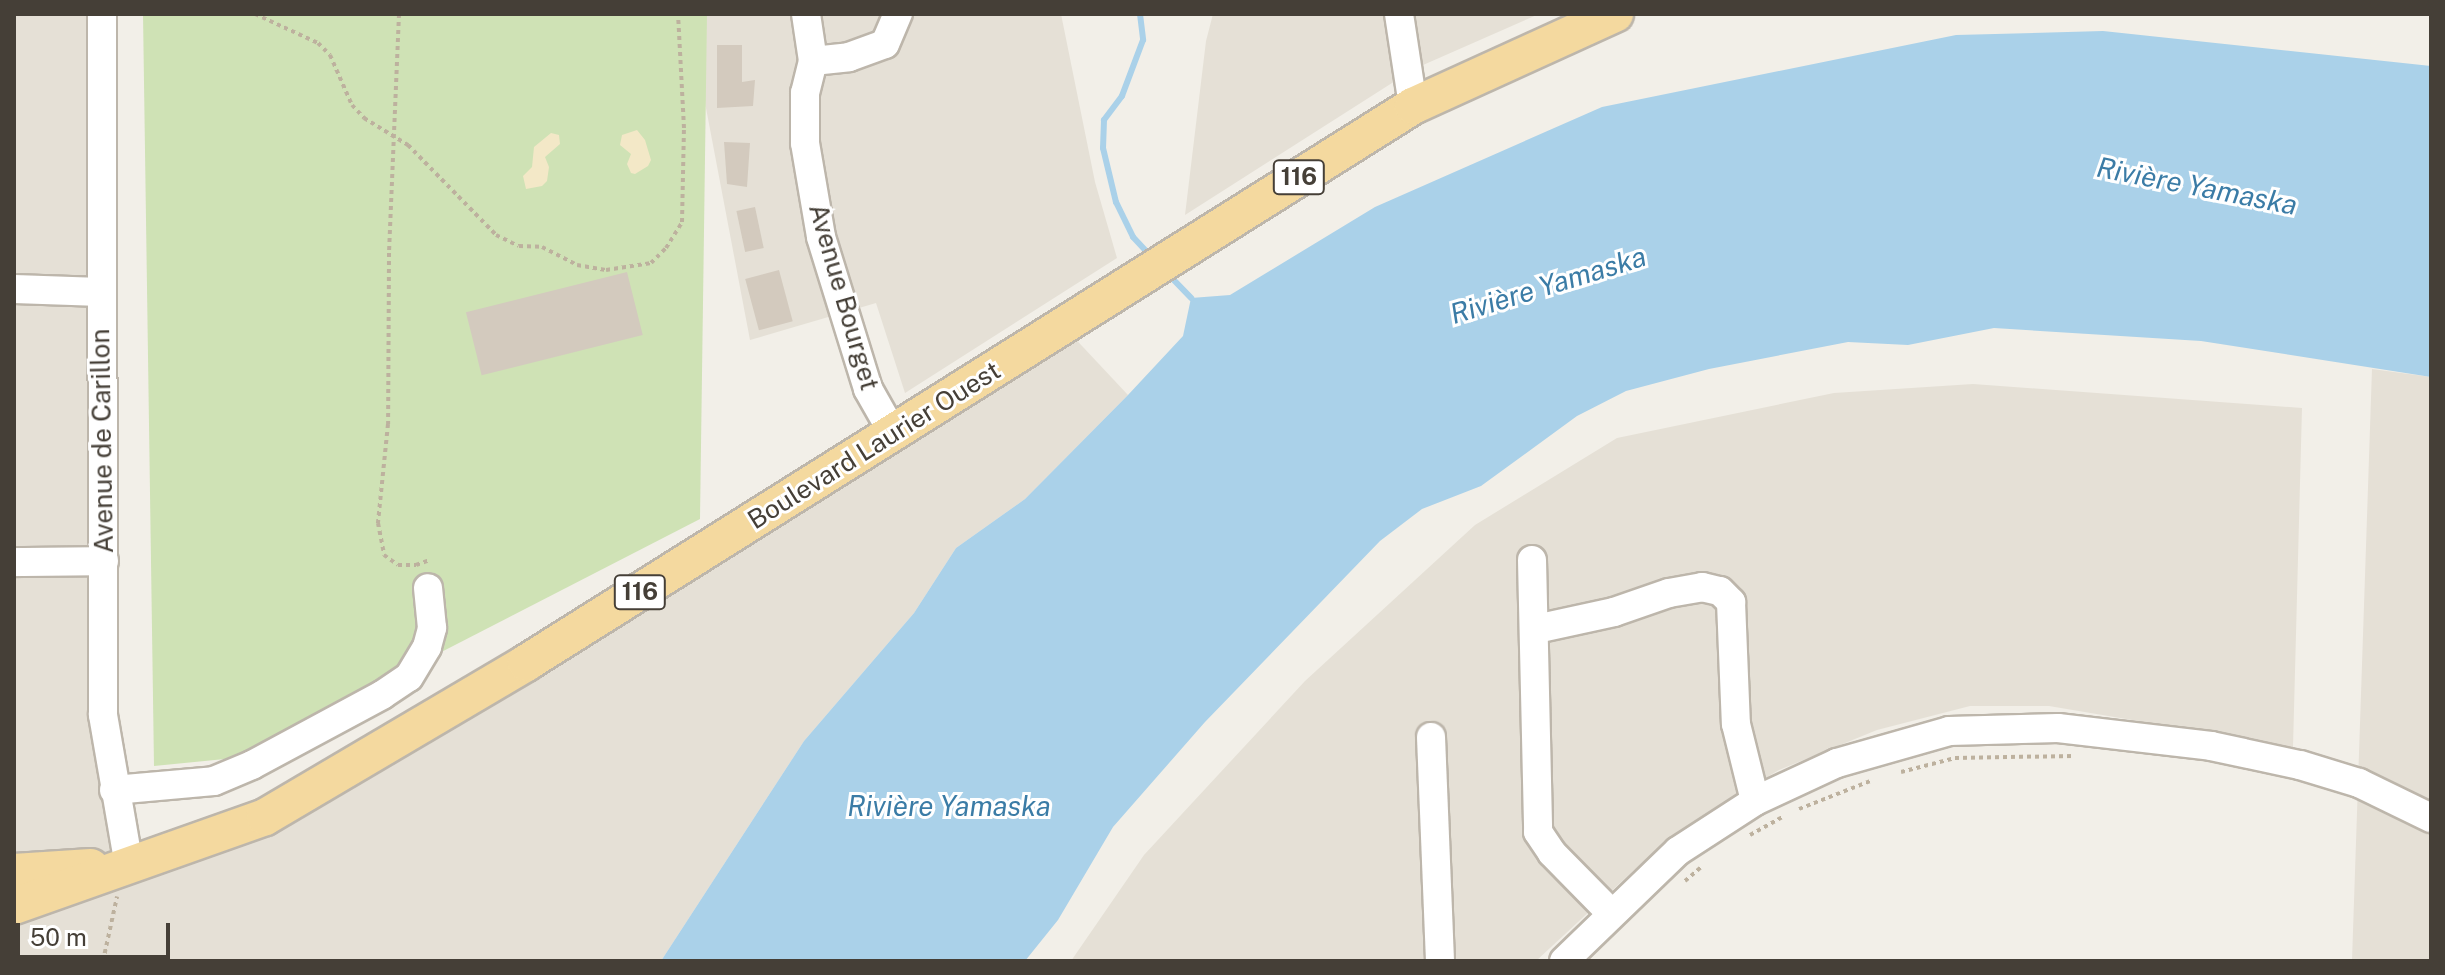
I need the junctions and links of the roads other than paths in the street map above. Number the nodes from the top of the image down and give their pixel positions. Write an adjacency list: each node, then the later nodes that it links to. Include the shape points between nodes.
1 (102, 14): 9 (street, Avenue de Carillon)
2 (806, 14): 6 (street, Avenue Bourget)
3 (898, 14): 6 (street, via 885,44 849,57)
4 (1399, 14): 7 (street)
5 (1615, 14): 7 (main road, Boulevard Laurier Ouest / 116)
6 (813, 61): 10 (street, Avenue Bourget, via 805,93 805,143 821,237 868,389)
7 (1413, 106): 10 (main road, Boulevard Laurier Ouest / 116)
8 (14, 289): 9 (street)
9 (101, 292): 12 (street, Avenue de Carillon)
10 (893, 433): 20 (main road, Boulevard Laurier Ouest / 116, via 526,663 265,817)
11 (1532, 560): 15 (street)
12 (104, 561): 13 (street); 17 (street, Avenue de Carillon, via 103,715)
13 (14, 562)
14 (429, 574): 17 (street, via 432,628 409,677 214,781)
15 (1536, 629): 18 (street, via 1669,593 1702,587 1720,591 1731,602 1736,724); 23 (street, via 1538,832)
16 (1431, 737): 24 (street)
17 (114, 790): 20 (street, Avenue de Carillon)
18 (1755, 801): 19 (street, via 1837,763 1949,731 2058,728 2211,746 2300,765 2359,783); 23 (street, via 1678,851)
19 (2431, 818)
20 (129, 865): 21 (main road, Boulevard Laurier Ouest / 116); 22 (main road, Boulevard Laurier Ouest / 116)
21 (14, 872)
22 (14, 906)
23 (1611, 913): 25 (street)
24 (1440, 961)
25 (1564, 961)

